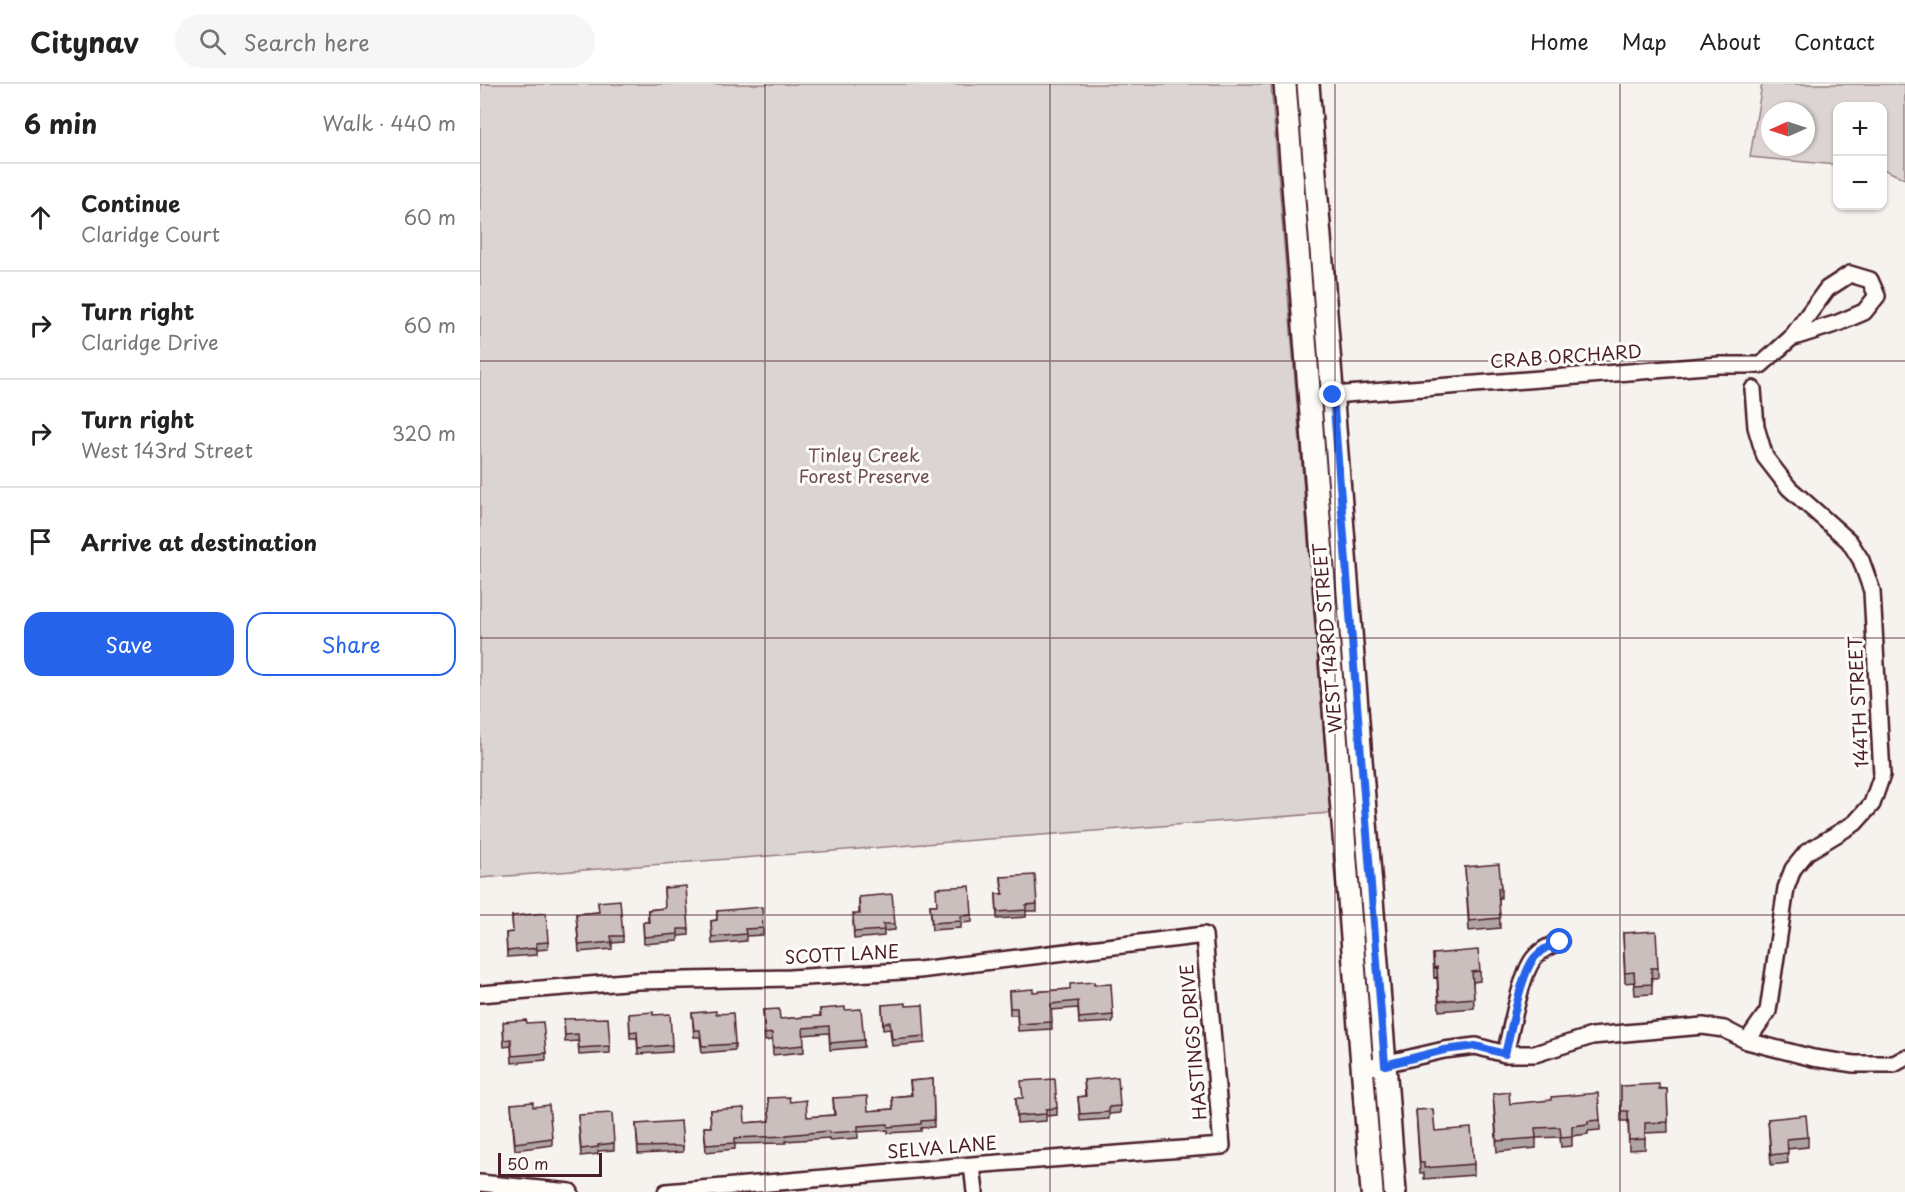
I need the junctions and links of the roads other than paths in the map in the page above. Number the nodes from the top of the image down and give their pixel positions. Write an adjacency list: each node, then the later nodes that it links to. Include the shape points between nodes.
1 (1285, 84): 13 (main road, WEST 143RD STREET)
2 (1308, 84): 5 (main road, WEST 143RD STREET)
3 (1791, 338): 3 (street, CRAB ORCHARD, via 1827,289 1850,274 1870,280 1877,296 1864,312); 5 (street, CRAB ORCHARD, via 1761,364)
4 (1753, 390): 9 (street, 144TH STREET, via 1756,427 1765,457 1789,488 1849,541 1862,560 1872,591 1882,775 1872,804 1854,823 1806,852 1793,869 1786,888 1768,1011)
5 (1333, 395): 12 (main road, WEST 143RD STREET)
6 (1204, 935): 8 (street, SCOTT LANE, via 920,970 637,981); 14 (street, HASTINGS DRIVE)
7 (1560, 942): 10 (street, via 1534,957 1524,979)
8 (480, 994)
9 (1747, 1041): 10 (street, via 1724,1029 1702,1026 1592,1036 1535,1054); 11 (street, via 1854,1064 1894,1064)
10 (1505, 1054): 12 (street, via 1476,1046)
11 (1905, 1058)
12 (1385, 1065): 13 (street); 21 (main road, WEST 143RD STREET)
13 (1362, 1069): 20 (main road, WEST 143RD STREET)
14 (1222, 1146): 15 (street, SELVA LANE)
15 (972, 1165): 18 (street, SELVA LANE); 19 (street)
16 (480, 1183): 17 (street)
17 (570, 1192)
18 (666, 1192)
19 (975, 1192)
20 (1372, 1192)
21 (1395, 1192)

